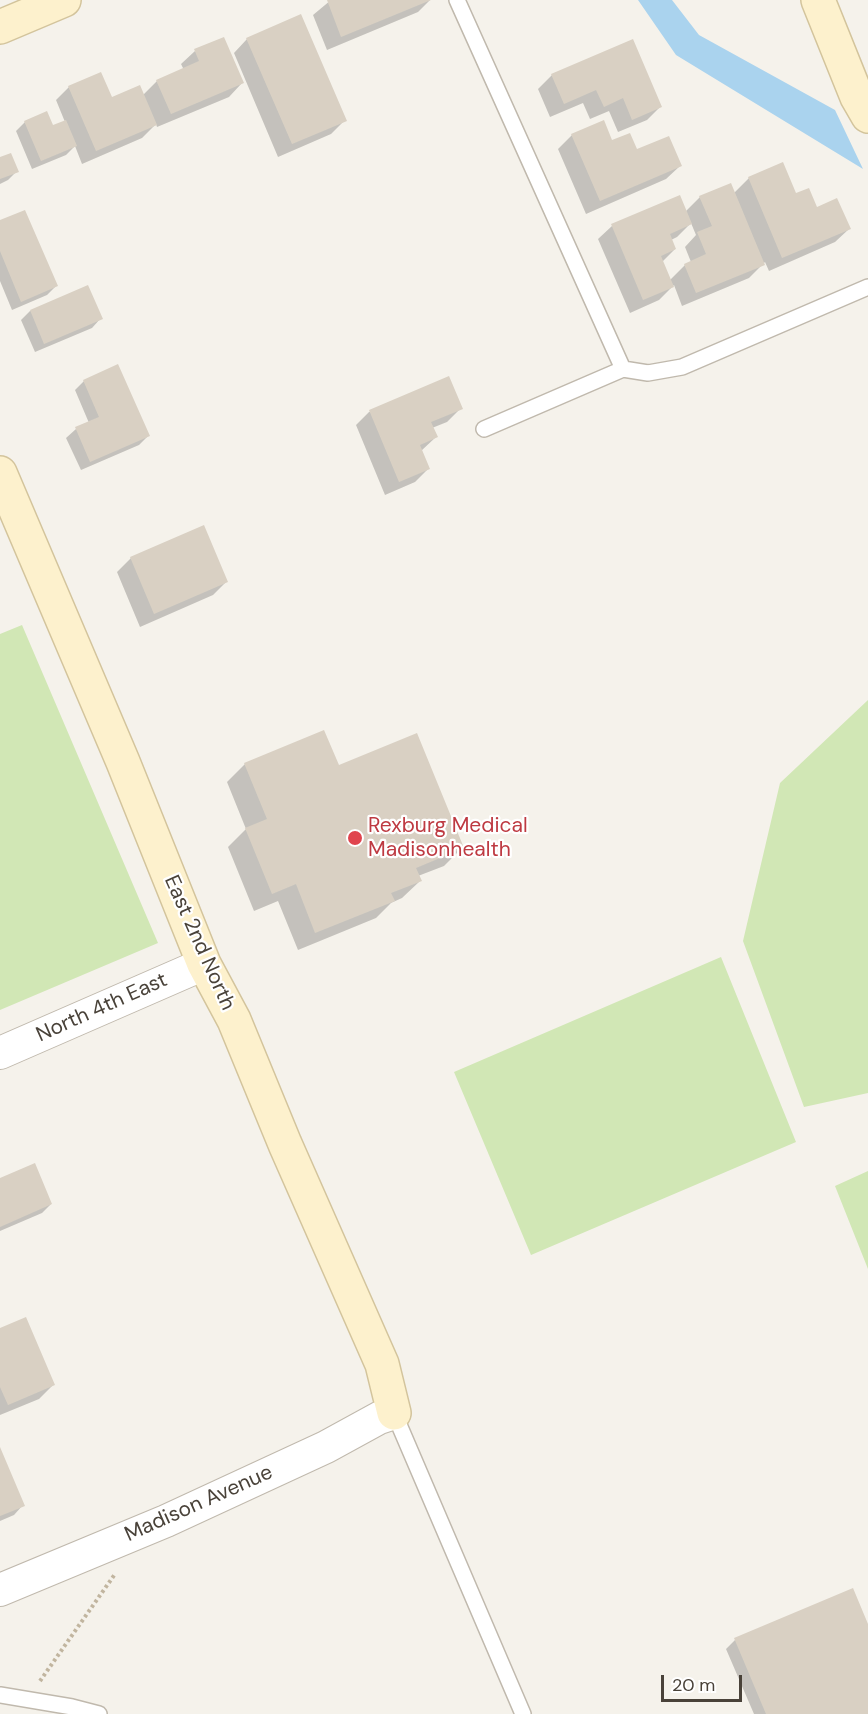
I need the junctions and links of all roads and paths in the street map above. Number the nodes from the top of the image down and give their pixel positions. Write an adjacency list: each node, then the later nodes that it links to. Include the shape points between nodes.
1 (64, 0): 4 (street)
2 (457, 0): 7 (lane)
3 (818, 0): 5 (street)
4 (0, 27)
5 (868, 116)
6 (868, 287): 7 (lane, via 682,367 648,373)
7 (623, 369): 8 (lane)
8 (484, 429)
9 (0, 473): 10 (street, East 2nd North)
10 (204, 964): 11 (street, North 4th East); 12 (street, East 2nd North, via 234,1020 382,1364)
11 (0, 1053)
12 (394, 1413): 14 (street, Madison Avenue, via 166,1521); 18 (lane)
13 (122, 1564): 15 (path)
14 (0, 1590)
15 (37, 1687)
16 (0, 1695): 17 (lane)
17 (99, 1714)
18 (523, 1714)

